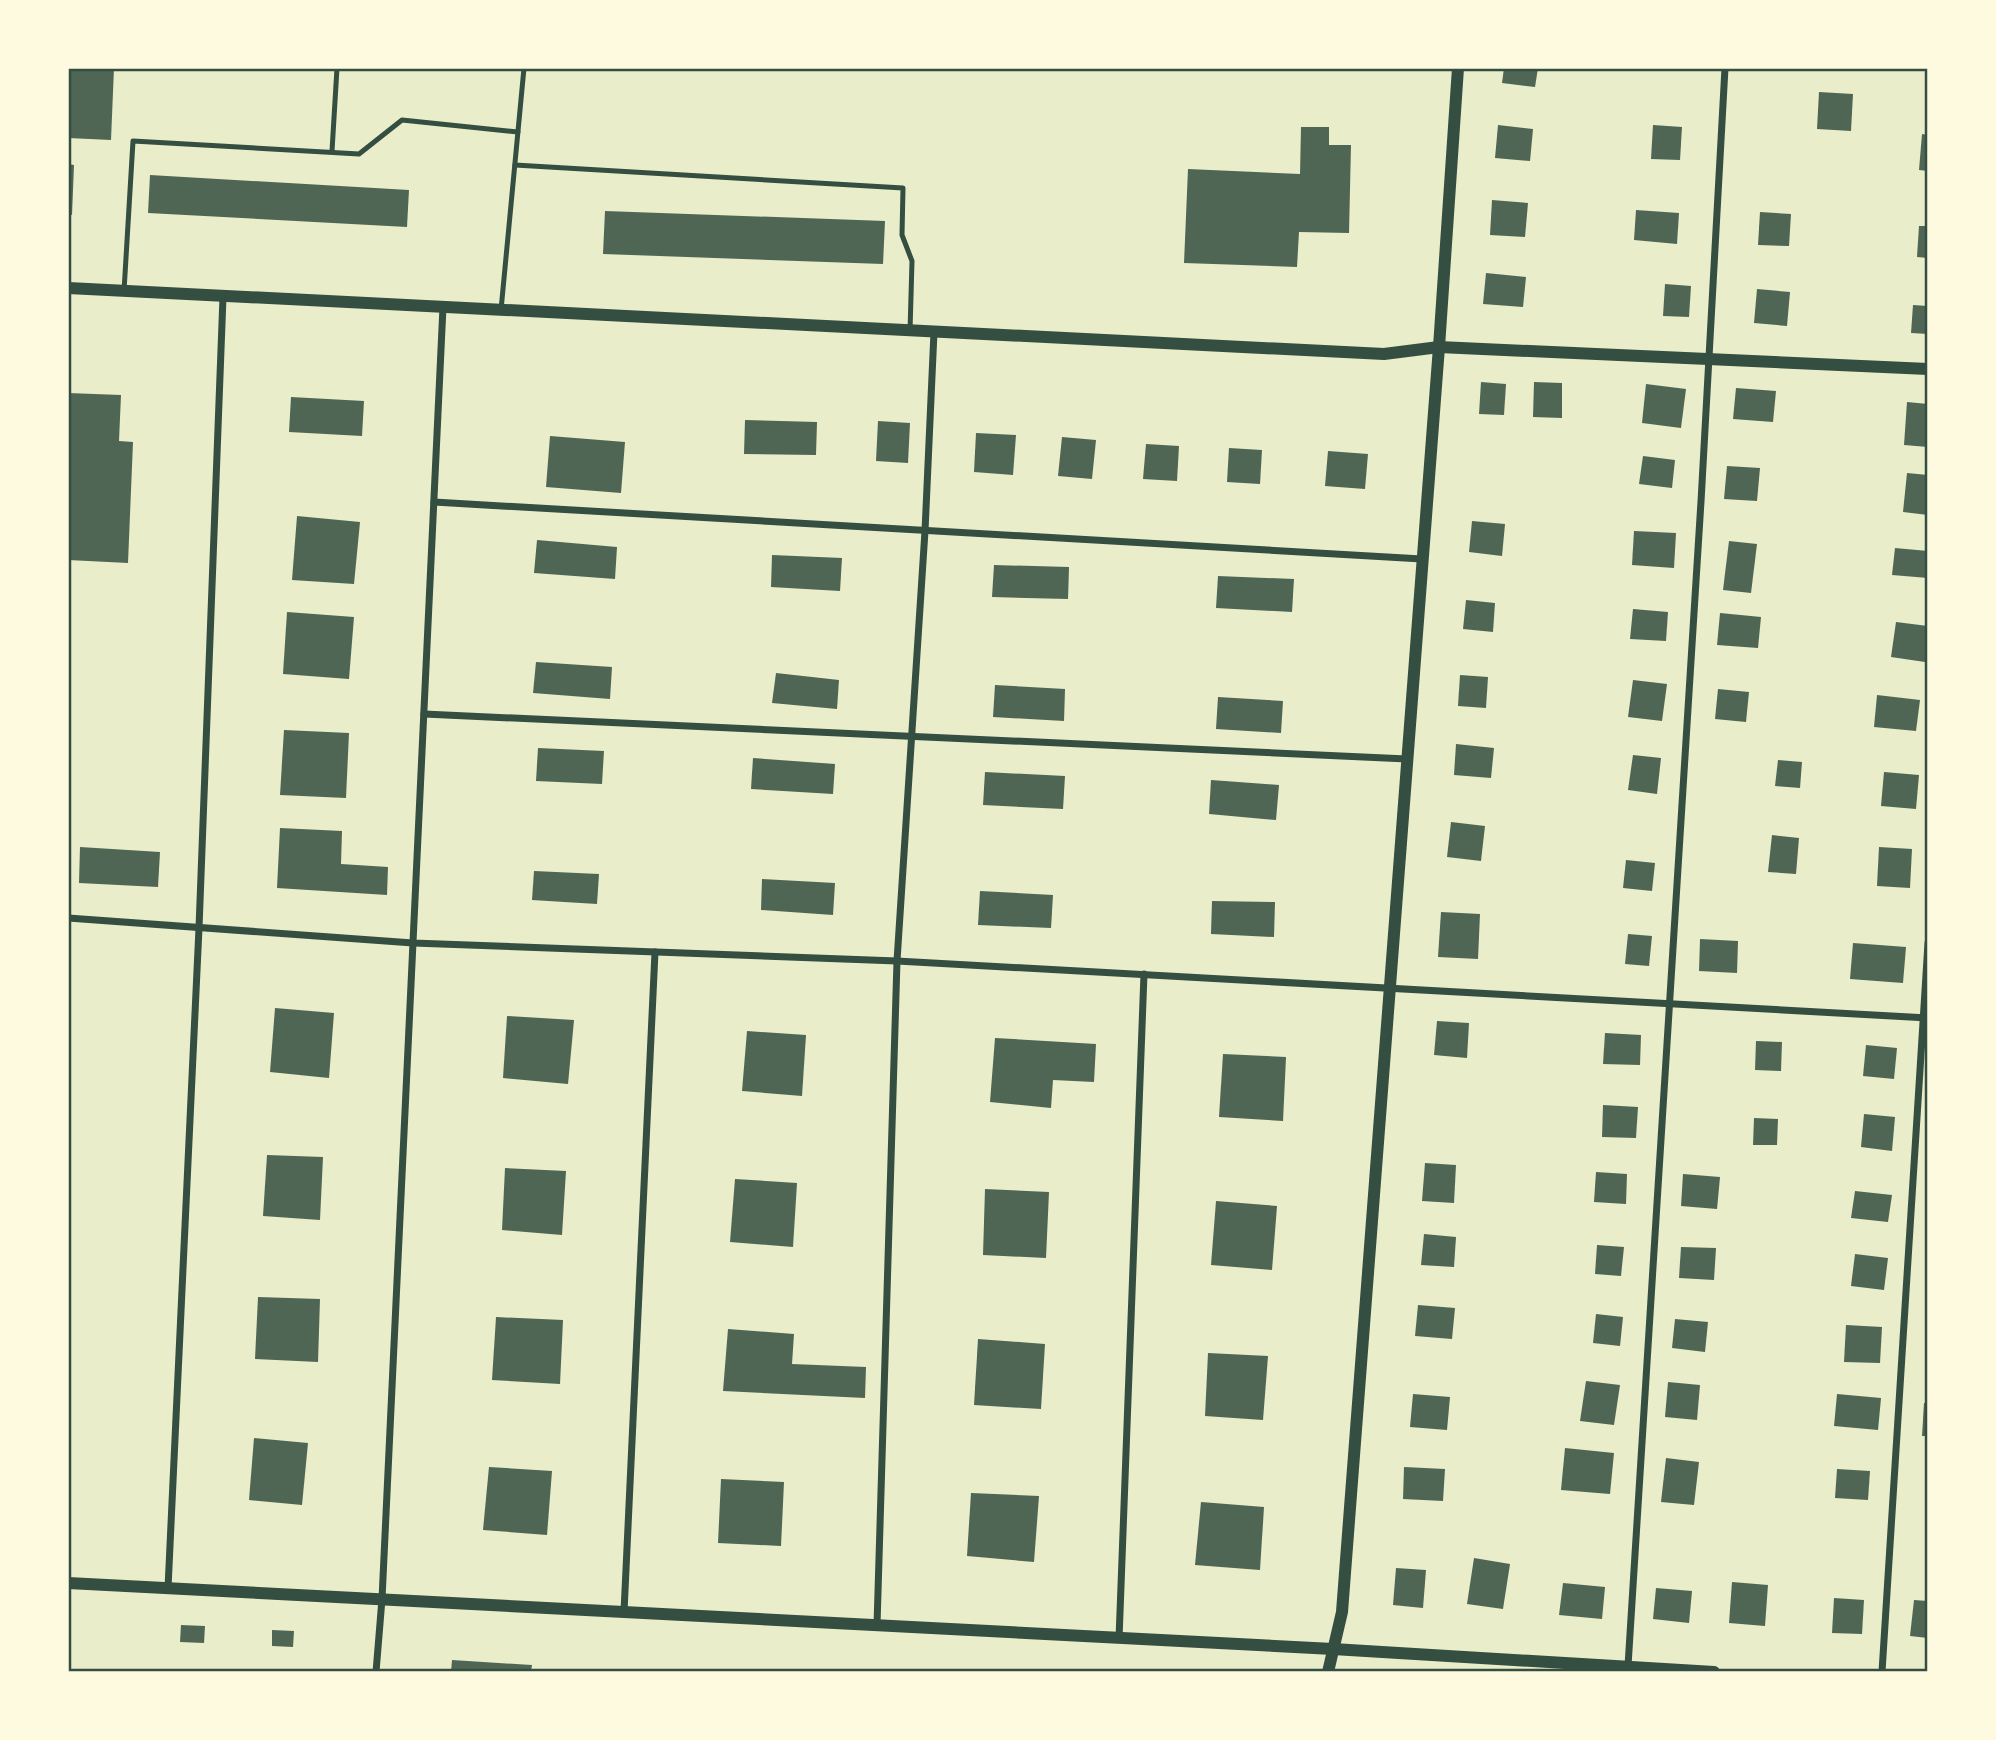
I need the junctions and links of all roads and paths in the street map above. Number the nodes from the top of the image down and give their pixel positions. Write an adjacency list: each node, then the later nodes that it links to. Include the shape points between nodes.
1 (337, 68): 6 (lane)
2 (524, 68): 5 (lane)
3 (1458, 68): 15 (street)
4 (1725, 68): 16 (street)
5 (518, 132): 6 (lane, via 402,120 359,154); 7 (lane)
6 (332, 151): 9 (lane, via 133,141)
7 (515, 165): 12 (lane); 13 (lane, via 903,188 902,235 912,261)
8 (68, 288): 9 (street)
9 (124, 291): 10 (street)
10 (223, 297): 11 (street); 25 (street)
11 (443, 307): 12 (street); 18 (street)
12 (501, 310): 13 (street)
13 (910, 331): 14 (street)
14 (934, 332): 15 (street, via 1384,354); 19 (street)
15 (1439, 347): 16 (street); 20 (street)
16 (1710, 360): 17 (street); 32 (street)
17 (1928, 369)
18 (434, 502): 19 (street); 21 (street)
19 (925, 531): 20 (street); 22 (street)
20 (1422, 559): 23 (street)
21 (424, 714): 22 (street); 26 (street)
22 (913, 736): 23 (street); 29 (street)
23 (1407, 759): 31 (street)
24 (68, 918): 25 (street)
25 (199, 928): 26 (street); 35 (street)
26 (413, 943): 28 (street); 36 (street)
27 (1928, 943): 33 (street)
28 (655, 952): 29 (street); 37 (street)
29 (897, 961): 30 (street); 38 (street)
30 (1144, 974): 31 (street); 39 (street)
31 (1390, 987): 32 (street); 40 (street, via 1342,1612)
32 (1672, 1003): 33 (street); 41 (street)
33 (1925, 1018): 45 (street)
34 (68, 1583): 35 (street)
35 (168, 1588): 36 (street)
36 (382, 1599): 37 (street); 42 (street)
37 (624, 1612): 38 (street)
38 (877, 1625): 39 (street)
39 (1119, 1639): 40 (street)
40 (1333, 1648): 41 (street); 43 (street)
41 (1628, 1667): 44 (street)
42 (376, 1672)
43 (1328, 1672)
44 (1714, 1672)
45 (1882, 1672)

